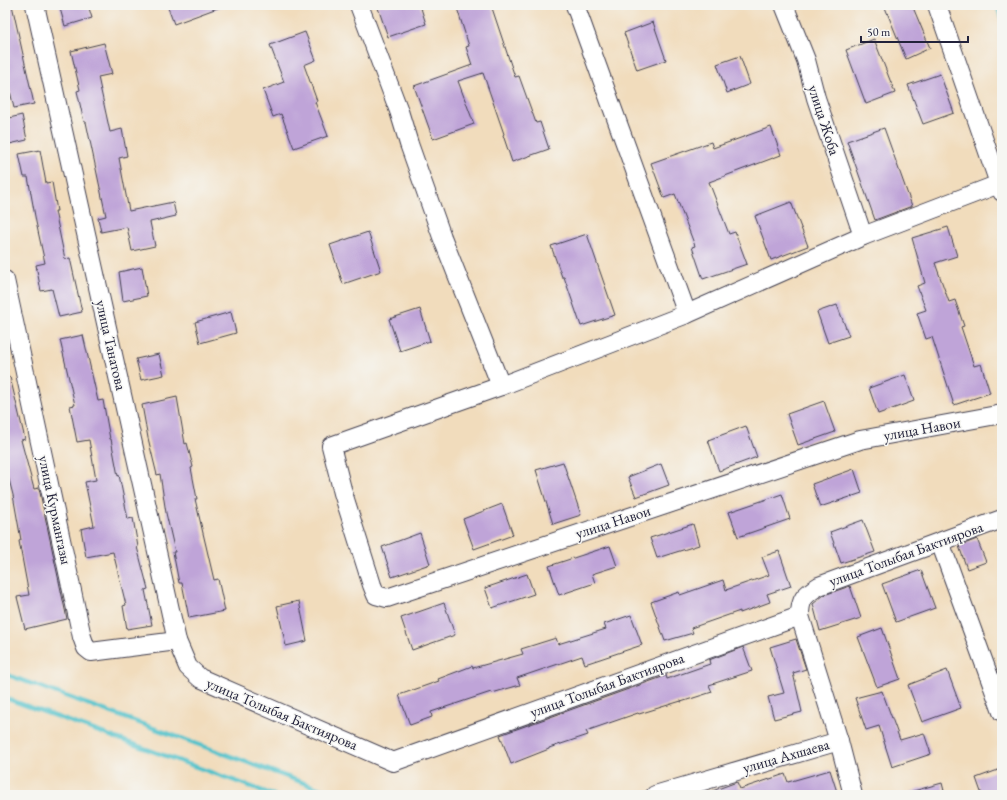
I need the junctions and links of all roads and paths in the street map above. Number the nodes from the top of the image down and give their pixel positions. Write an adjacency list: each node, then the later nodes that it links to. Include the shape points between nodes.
1 (35, 5): 15 (street, улица Танатова)
2 (359, 5): 10 (street, via 442,237)
3 (575, 5): 9 (street)
4 (784, 5): 7 (street, улица Жоба, via 806,60 816,98)
5 (937, 5): 6 (street)
6 (1001, 188): 7 (street)
7 (863, 236): 9 (street)
8 (5, 280): 15 (street, улица Курмангазы, via 86,648 91,652)
9 (687, 314): 10 (street)
10 (501, 386): 11 (street, улица Навои, via 331,446 343,493 376,594 387,598 860,440)
11 (1002, 414)
12 (1002, 519): 13 (street, улица Толыбая Бактиярова)
13 (940, 542): 14 (street, улица Толыбая Бактиярова, via 819,586 806,594 800,604); 17 (street)
14 (800, 616): 16 (street, улица Толыбая Бактиярова, via 393,762); 18 (street, улица Ахшаева)
15 (177, 641): 16 (street, улица Танатова, via 188,667)
16 (200, 678)
17 (1002, 712)
18 (839, 741): 19 (street, улица Ахшаева); 20 (street)
19 (655, 795)
20 (853, 795)

